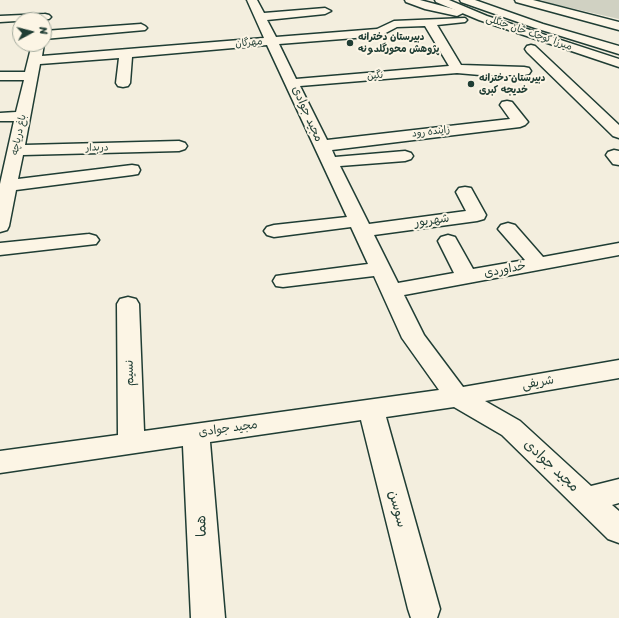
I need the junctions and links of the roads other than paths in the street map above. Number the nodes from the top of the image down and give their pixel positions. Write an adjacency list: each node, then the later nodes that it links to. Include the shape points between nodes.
1 (252, 0): 8 (main road, مجید جوادی)
2 (410, 0): 10 (main road, via 425,6)
3 (440, 0): 10 (main road, میرزا کوچک خان جنگلی)
4 (466, 0): 20 (main road, via 539,26)
5 (494, 0): 17 (main road)
6 (520, 0): 14 (main road)
7 (325, 12): 8 (main road)
8 (260, 16): 18 (main road, مجید جوادی)
9 (12, 18): 11 (main road)
10 (483, 18): 23 (main road, میرزا کوچک خان جنگلی)
11 (0, 19)
12 (461, 20): 13 (main road, مهرگان)
13 (429, 22): 18 (main road, مهرگان, via 394,24 380,32); 25 (main road)
14 (619, 26)
15 (141, 28): 16 (main road)
16 (52, 34)
17 (619, 37)
18 (271, 41): 22 (main road, مهرگان); 29 (main road, مجید جوادی)
19 (532, 49): 33 (main road)
20 (619, 50)
21 (36, 52): 24 (main road, باغ دریاچه)
22 (126, 53): 24 (main road, مهرگان); 28 (main road)
23 (619, 63)
24 (33, 68): 27 (main road, مهرگان); 31 (main road, باغ دریاچه)
25 (457, 69): 26 (main road, نگین); 29 (main road, نگین)
26 (524, 71)
27 (0, 76)
28 (123, 83)
29 (293, 83): 35 (main road, مجید جوادی)
30 (507, 105): 35 (main road, زاینده رود, via 520,122)
31 (22, 116): 32 (main road); 34 (main road, باغ دریاچه)
32 (0, 117)
33 (619, 133)
34 (16, 150): 37 (main road, دربدار, via 180,140); 39 (main road, باغ دریاچه)
35 (325, 154): 36 (main road); 42 (main road, مجید جوادی)
36 (405, 156)
37 (178, 164)
38 (132, 170): 39 (main road)
39 (8, 186): 41 (main road, باغ دریاچه)
40 (465, 192): 42 (main road, شهریور, via 477,215)
41 (0, 226)
42 (359, 226): 44 (main road); 50 (main road, مجید جوادی)
43 (508, 229): 49 (main road)
44 (274, 231)
45 (89, 240): 47 (main road)
46 (448, 241): 51 (main road)
47 (0, 249)
48 (619, 249): 49 (main road, خداوردی)
49 (538, 263): 51 (main road, خداوردی)
50 (380, 269): 52 (main road); 53 (main road, مجید جوادی)
51 (468, 277): 53 (main road, خداوردی)
52 (283, 282)
53 (391, 291): 56 (main road, مجید جوادی, via 414,338)
54 (128, 304): 59 (main road, نسیم)
55 (619, 369): 56 (main road, شریفی)
56 (457, 397): 57 (main road, مجید جوادی); 62 (main road, مجید جوادی, via 511,428)
57 (371, 410): 58 (main road, مجید جوادی); 64 (main road, سوسن)
58 (196, 434): 59 (main road, مجید جوادی); 65 (main road, هما)
59 (131, 443): 60 (main road, مجید جوادی)
60 (0, 462)
61 (619, 491): 62 (main road)
62 (586, 499): 63 (main road, مجید جوادی)
63 (619, 530)
64 (424, 609)
65 (208, 618)

